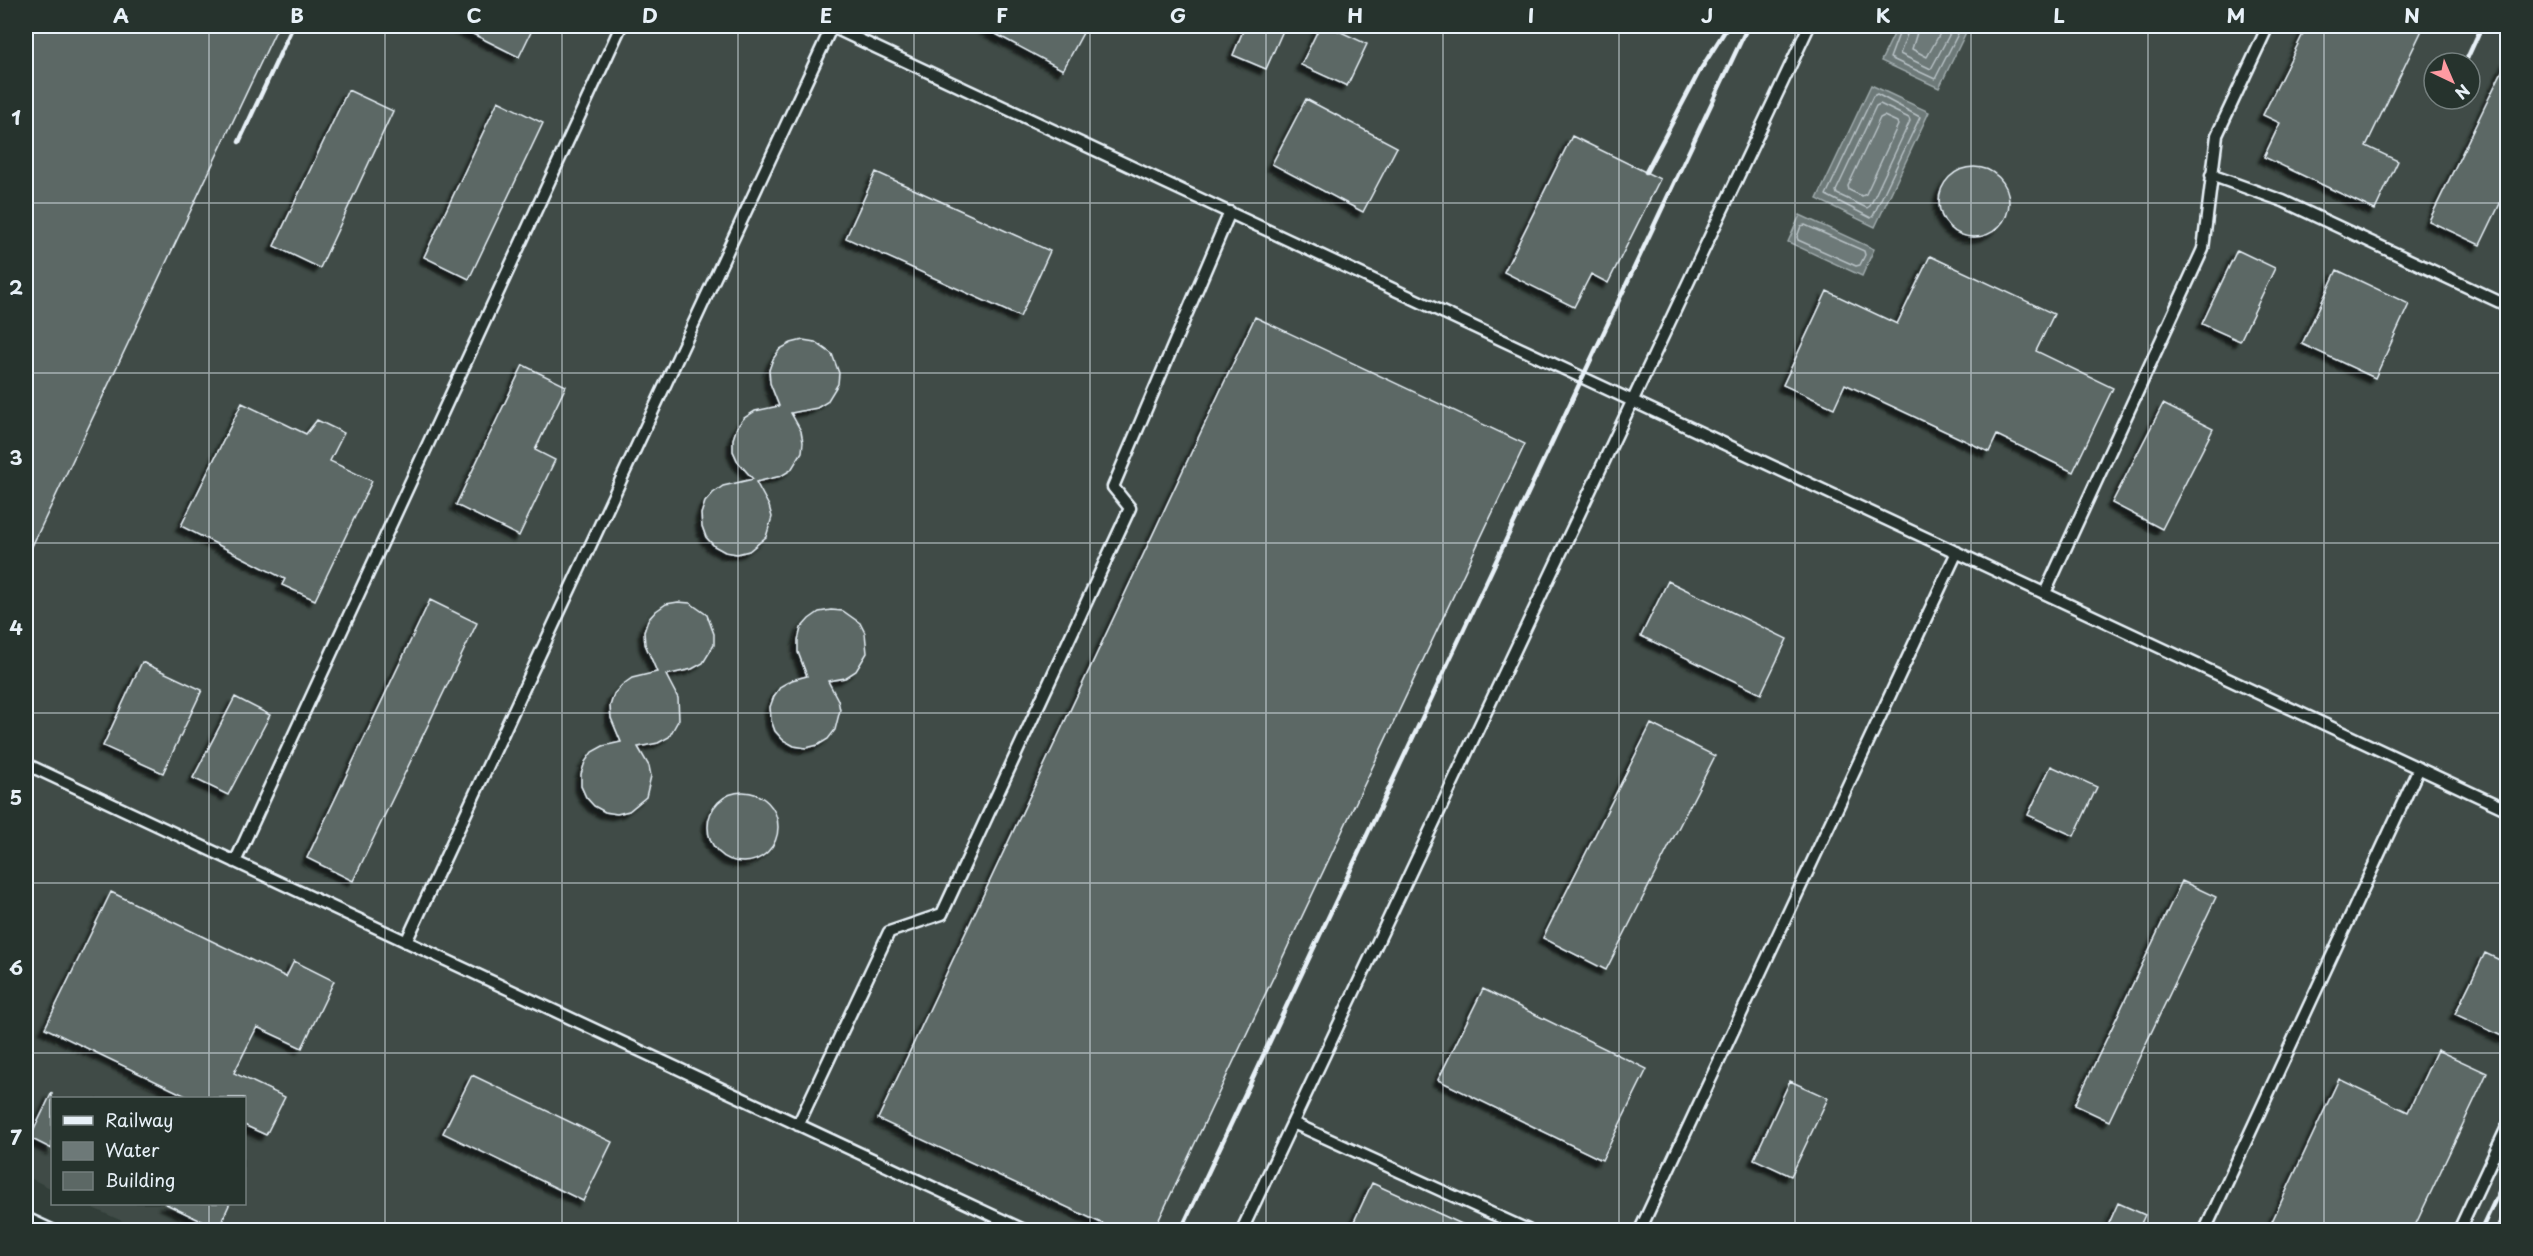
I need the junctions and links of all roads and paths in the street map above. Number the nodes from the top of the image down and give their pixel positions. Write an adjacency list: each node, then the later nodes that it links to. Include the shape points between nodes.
1 (621, 26): 14 (lane)
2 (831, 26): 6 (lane); 15 (lane)
3 (1809, 26): 8 (lane)
4 (2268, 26): 5 (lane, via 2217,135)
5 (2211, 175): 7 (lane, via 2283,201); 10 (lane, via 2203,249)
6 (1230, 212): 8 (lane); 17 (lane, via 1113,487 1130,508 942,914 889,932)
7 (2508, 306)
8 (1634, 400): 9 (lane); 16 (lane)
9 (1957, 552): 10 (lane); 24 (lane)
10 (2045, 593): 12 (lane)
11 (26, 764): 14 (lane)
12 (2419, 768): 13 (lane); 25 (lane)
13 (2508, 810)
14 (235, 862): 15 (lane)
15 (406, 942): 17 (lane)
16 (1293, 1122): 22 (lane); 23 (lane)
17 (798, 1125): 21 (lane)
18 (2508, 1125): 26 (lane)
19 (26, 1218): 20 (lane)
20 (52, 1230)
21 (1024, 1230)
22 (1242, 1230)
23 (1528, 1230)
24 (1640, 1230)
25 (2205, 1230)
26 (2459, 1230)

